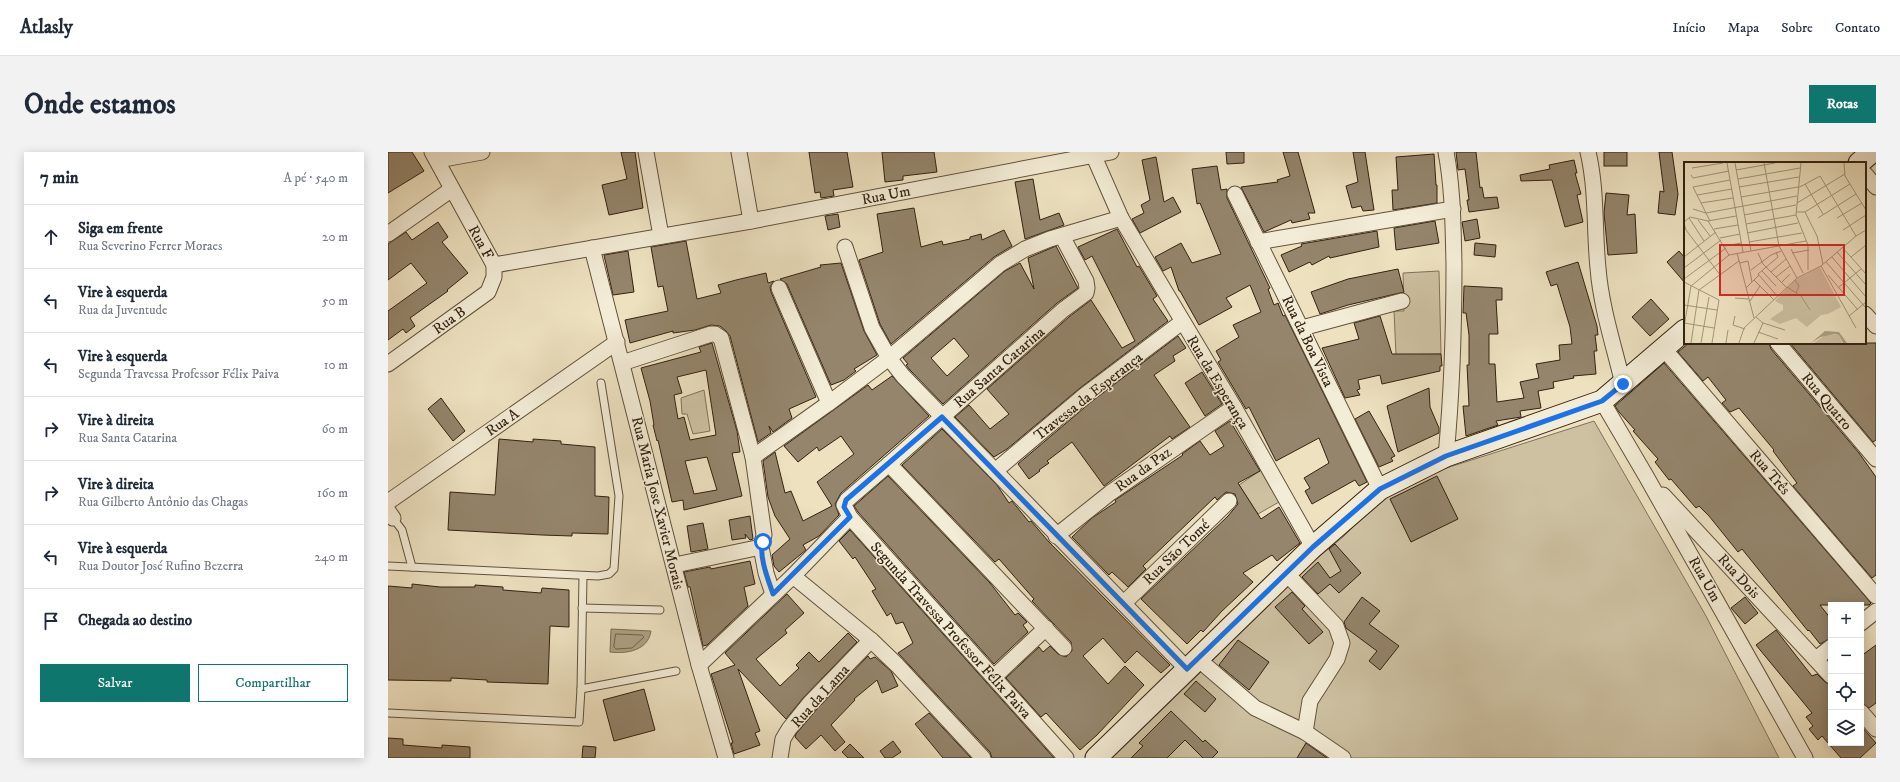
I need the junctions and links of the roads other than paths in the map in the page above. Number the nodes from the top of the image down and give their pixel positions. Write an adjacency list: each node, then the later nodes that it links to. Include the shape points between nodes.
1 (482, 152): 9 (street)
2 (646, 152): 19 (street)
3 (739, 152): 17 (street)
4 (1111, 152): 8 (street, Rua Um)
5 (1446, 152): 15 (street)
6 (1588, 152): 39 (street, via 1594,191 1600,282)
7 (1872, 152): 10 (main road)
8 (1093, 153): 16 (street, Rua da Esperança); 17 (street, Rua Um)
9 (435, 156): 13 (street, Rua F)
10 (1860, 162)
11 (1866, 175): 12 (street)
12 (1876, 187)
13 (452, 188): 18 (street); 24 (street, Rua F)
14 (1235, 194): 21 (street, Rua da Boa Vista)
15 (1453, 209): 21 (street); 45 (street, via 1454,332)
16 (1121, 218): 20 (street); 28 (street, Rua da Esperança)
17 (751, 221): 19 (street, Rua Um)
18 (388, 234)
19 (661, 236): 23 (street, Rua F)
20 (1062, 236): 35 (street, via 1025,249 1000,264); 43 (street, Rua Santa Catarina, via 1086,281 1086,293 1063,310)
21 (1258, 242): 30 (street, Rua da Boa Vista)
22 (845, 247): 35 (street, via 872,328)
23 (592, 248): 24 (street, Rua F); 32 (street, Rua Maria Jose Xavier Morais)
24 (494, 265): 37 (street, Rua B, via 494,277 488,292)
25 (779, 288): 41 (street)
26 (1402, 301): 30 (street)
27 (1866, 315): 29 (street)
28 (1182, 322): 42 (street, Rua da Esperança); 48 (street, Travessa da Esperança, via 1086,395)
29 (1876, 326)
30 (1302, 328): 50 (street, Rua da Boa Vista)
31 (1684, 331): 34 (main road)
32 (617, 342): 36 (street, Rua Maria Jose Xavier Morais); 53 (street, Rua A)
33 (1779, 344): 46 (street, Rua Quatro)
34 (1664, 349): 39 (main road); 66 (street, Rua Três)
35 (888, 358): 41 (street); 43 (street)
36 (622, 363): 44 (street, via 711,334 721,338); 59 (street, Rua Maria Jose Xavier Morais)
37 (388, 364)
38 (601, 382): 63 (lane, via 619,496 614,569 609,574)
39 (1623, 384): 40 (main road)
40 (1602, 401): 45 (main road); 49 (street, Rua Um)
41 (829, 404): 44 (street)
42 (1234, 407): 56 (street, Rua da Paz, via 1167,451); 58 (street, Rua da Esperança)
43 (942, 417): 47 (street, Rua Santa Catarina); 48 (street)
44 (753, 456): 57 (street, via 764,535)
45 (1446, 456): 50 (main road)
46 (1876, 459)
47 (890, 464): 51 (street, Rua Santa Catarina); 72 (street)
48 (995, 471): 56 (street)
49 (1646, 476): 76 (street, Rua Dois); 93 (street, Rua Um)
50 (1380, 489): 58 (main road)
51 (846, 500): 55 (street, Segunda Travessa Professor Félix Paiva, via 844,507)
52 (1229, 501): 67 (street, Rua São Tomé)
53 (388, 502)
54 (391, 514): 61 (lane, via 402,530)
55 (850, 517): 64 (street); 81 (street, Segunda Travessa Professor Félix Paiva)
56 (1056, 536): 67 (street)
57 (761, 547): 59 (street); 65 (street)
58 (1313, 547): 62 (main road)
59 (675, 565): 78 (street, Rua Maria Jose Xavier Morais)
60 (388, 566): 61 (lane)
61 (412, 567): 63 (lane)
62 (1286, 573): 77 (main road); 86 (street, via 1336,626 1342,644 1337,659 1310,701)
63 (583, 576): 68 (lane)
64 (793, 576): 65 (street); 73 (street)
65 (773, 594): 78 (street)
66 (1876, 596)
67 (1124, 603): 77 (street)
68 (582, 608): 69 (lane); 82 (lane)
69 (660, 610)
70 (1876, 611): 71 (street)
71 (1864, 621)
72 (1046, 628): 74 (street); 81 (street)
73 (871, 640): 88 (street, Rua da Lama, via 810,703 789,729 783,739); 89 (street)
74 (1064, 648)
75 (1828, 649): 76 (street)
76 (1816, 659): 80 (street, Rua Dois)
77 (1192, 664): 86 (street, via 1255,708); 91 (main road)
78 (699, 665): 87 (street, Rua Maria Jose Xavier Morais)
79 (676, 671): 82 (lane)
80 (1829, 674)
81 (994, 677): 90 (street, Segunda Travessa Professor Félix Paiva)
82 (581, 690): 83 (lane, via 579,722)
83 (388, 713)
84 (1864, 715): 85 (street)
85 (1876, 729)
86 (1304, 732): 92 (street)
87 (726, 758)
88 (780, 758)
89 (983, 758)
90 (1066, 758)
91 (1096, 758)
92 (1343, 758)
93 (1805, 758)

